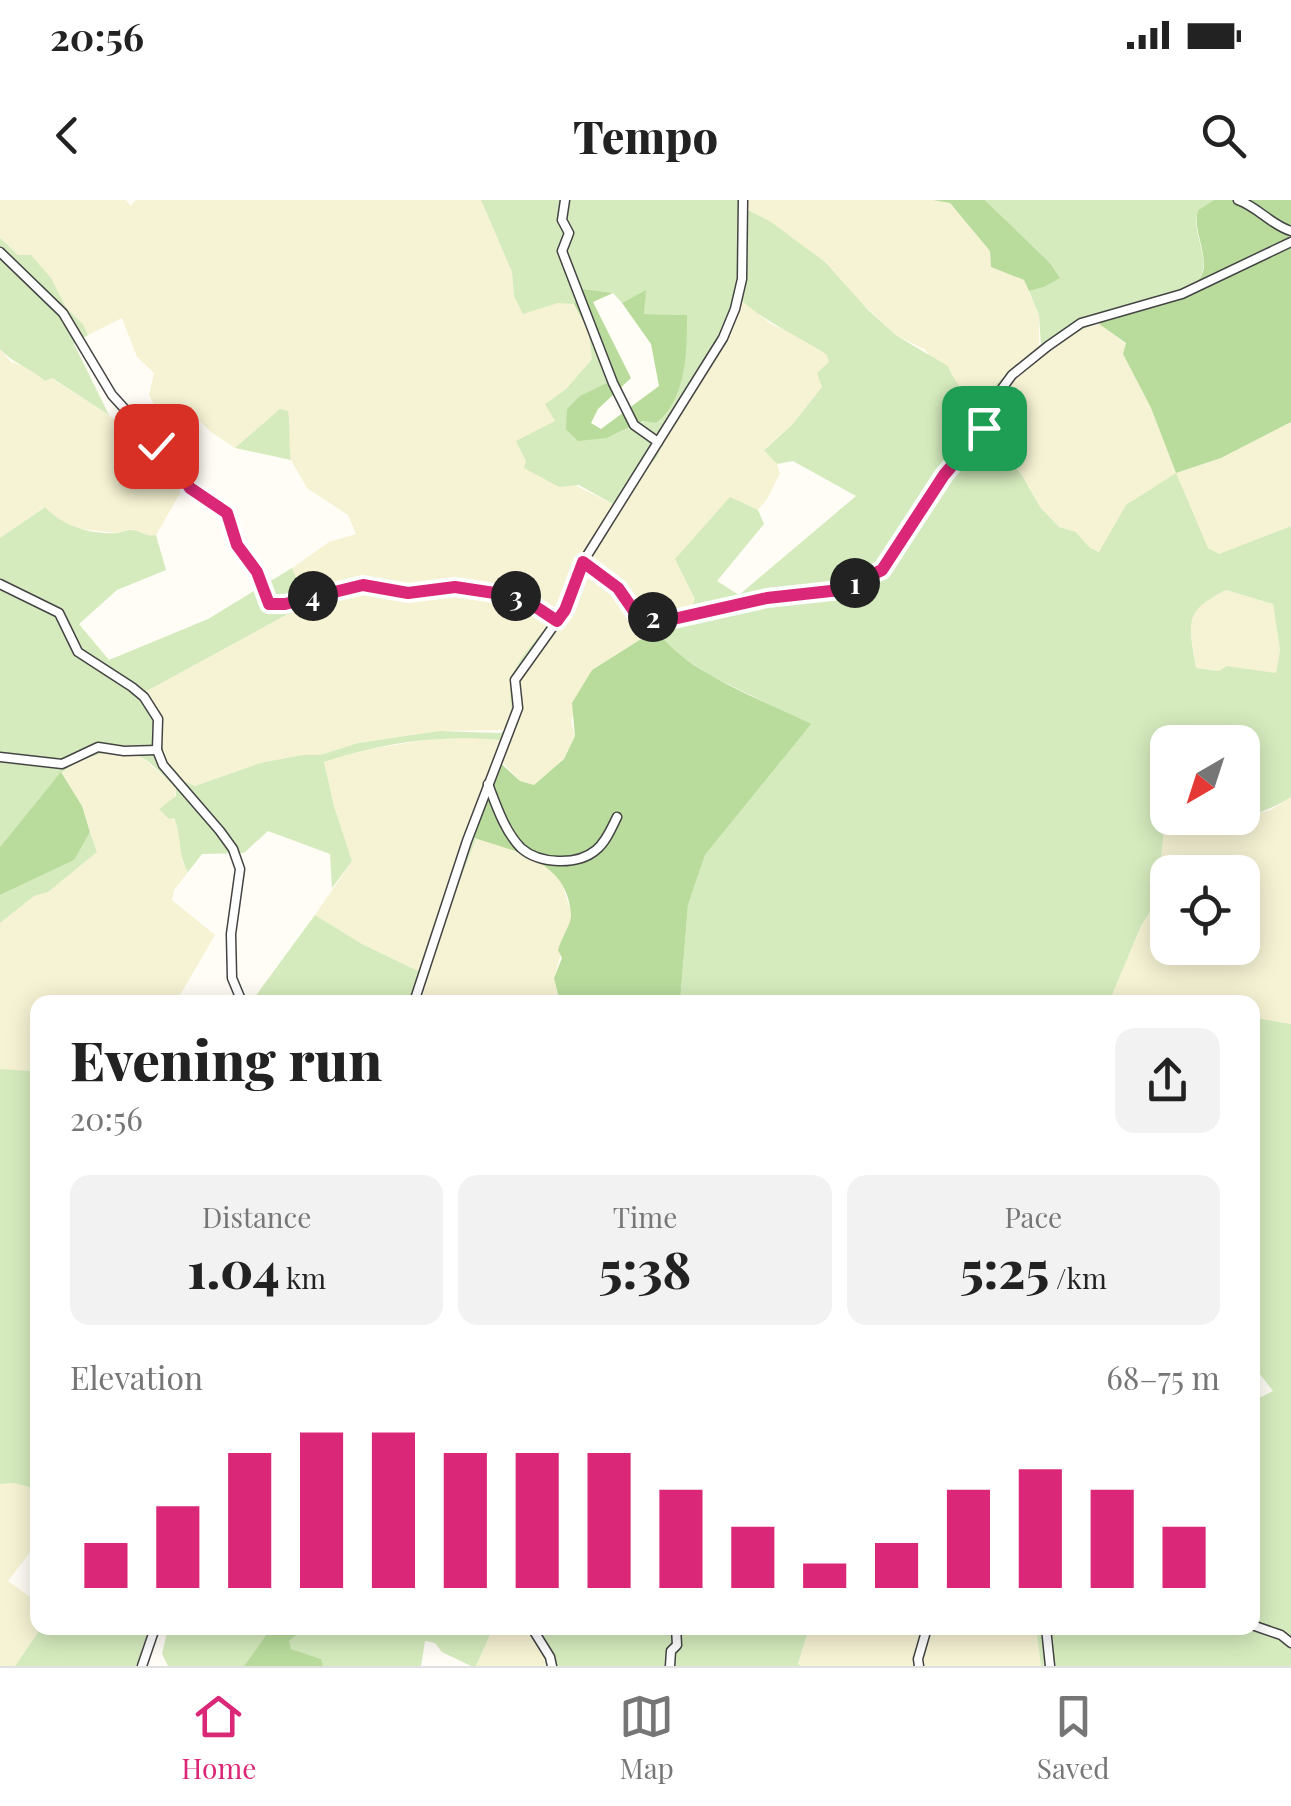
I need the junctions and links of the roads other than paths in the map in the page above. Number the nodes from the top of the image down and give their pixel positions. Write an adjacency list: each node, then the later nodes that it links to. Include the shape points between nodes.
1 (565, 200): 7 (street, via 562,220 569,234 562,251 574,286 634,425)
2 (743, 200): 7 (street, via 735,310)
3 (1238, 200): 4 (street)
4 (1291, 232)
5 (1291, 242): 8 (street, via 1182,294 1081,323 1048,346 1012,375 984,428 944,475 882,570 854,584 669,620 636,614 618,588)
6 (0, 252): 10 (street, via 63,312 112,394 190,488 227,513 269,604 363,585 408,593 455,587 521,597)
7 (658, 442): 8 (street)
8 (583, 562): 10 (street)
9 (0, 584): 11 (street, via 58,613 86,660 144,697 158,719)
10 (557, 621): 13 (street, via 515,680 518,708)
11 (156, 750): 12 (street, via 98,747 62,764); 15 (street, via 174,782 220,830 240,869 231,934)
12 (0, 758)
13 (488, 784): 14 (street, via 523,850 544,858 562,862 596,850); 16 (street)
14 (618, 817)
15 (239, 995)
16 (416, 995)
17 (1260, 1628): 23 (street)
18 (153, 1635): 24 (street)
19 (536, 1635): 25 (street)
20 (676, 1635): 26 (street)
21 (925, 1635): 27 (street)
22 (1047, 1635): 28 (street)
23 (1291, 1644)
24 (142, 1666)
25 (552, 1666)
26 (670, 1666)
27 (919, 1666)
28 (1050, 1666)

